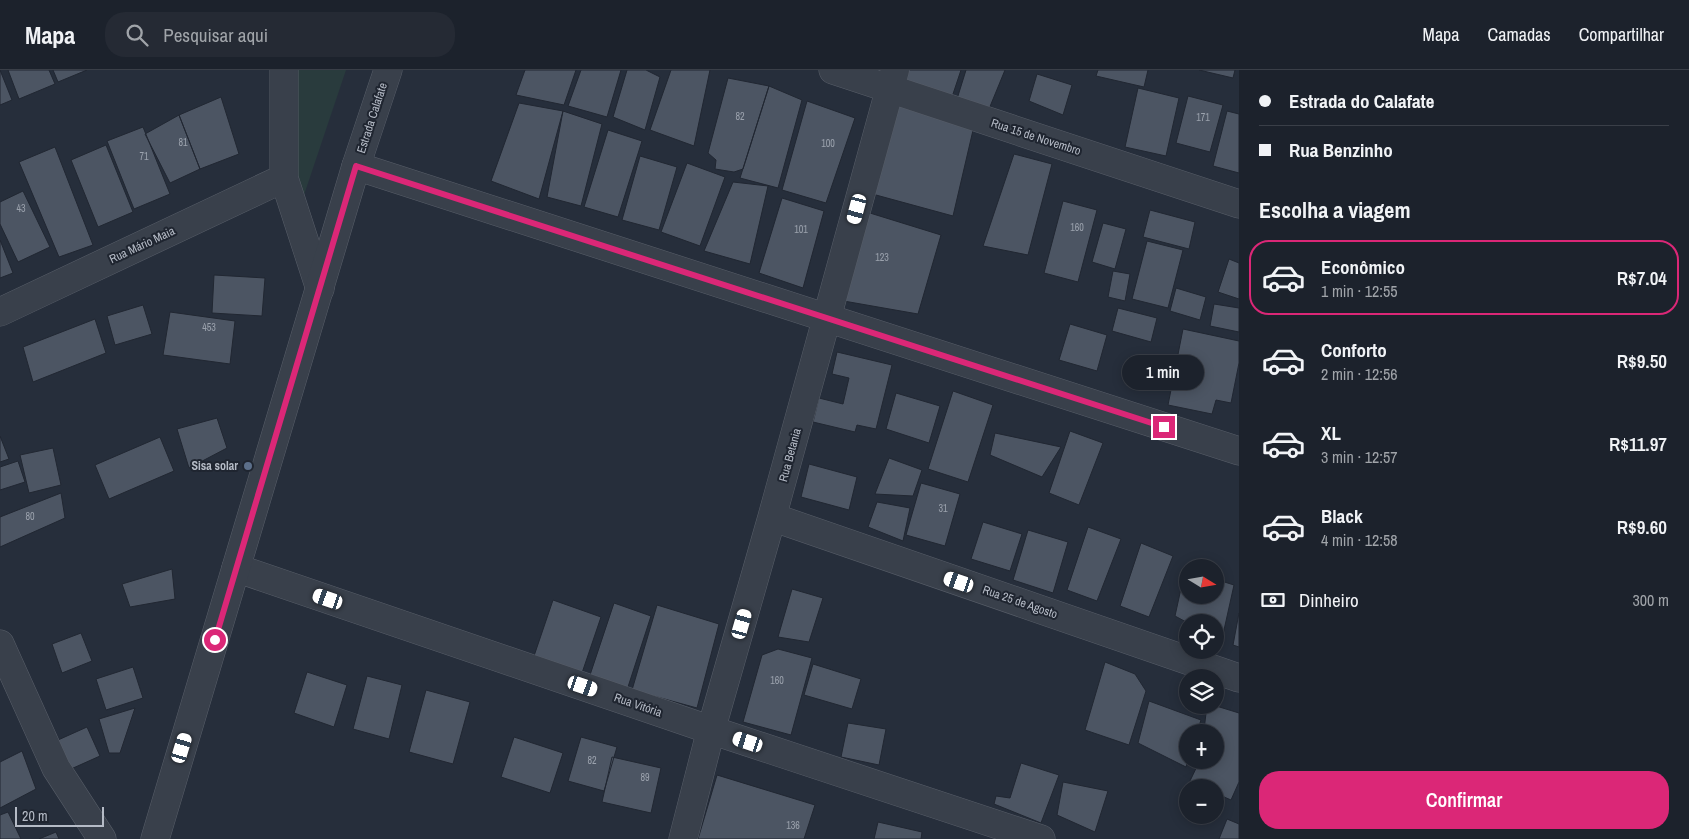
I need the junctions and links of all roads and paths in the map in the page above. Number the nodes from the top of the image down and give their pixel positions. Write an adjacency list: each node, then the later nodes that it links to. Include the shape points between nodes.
1 (284, 70): 6 (street)
2 (388, 70): 5 (street, Estrada Calafate)
3 (833, 70): 4 (street, Rua 15 de Novembro)
4 (892, 79): 7 (street, Rua 15 de Novembro); 10 (street, Rua Betania)
5 (356, 166): 8 (street, Estrada Calafate); 10 (street)
6 (284, 178): 8 (street); 9 (street, Rua Mário Maia)
7 (1239, 204)
8 (320, 289): 13 (street, Estrada Calafate)
9 (0, 312)
10 (828, 317): 11 (street); 12 (street, Rua Betania)
11 (1239, 451)
12 (772, 517): 15 (street, Rua 25 de Agosto); 16 (street, Rua Betania)
13 (236, 568): 16 (street, Rua Vitória); 18 (street, Estrada Calafate)
14 (0, 644): 17 (street, via 56,768)
15 (1239, 678)
16 (711, 730): 19 (street, Rua Betania); 20 (street, Rua Vitória)
17 (102, 839)
18 (155, 839)
19 (683, 839)
20 (1041, 839)

